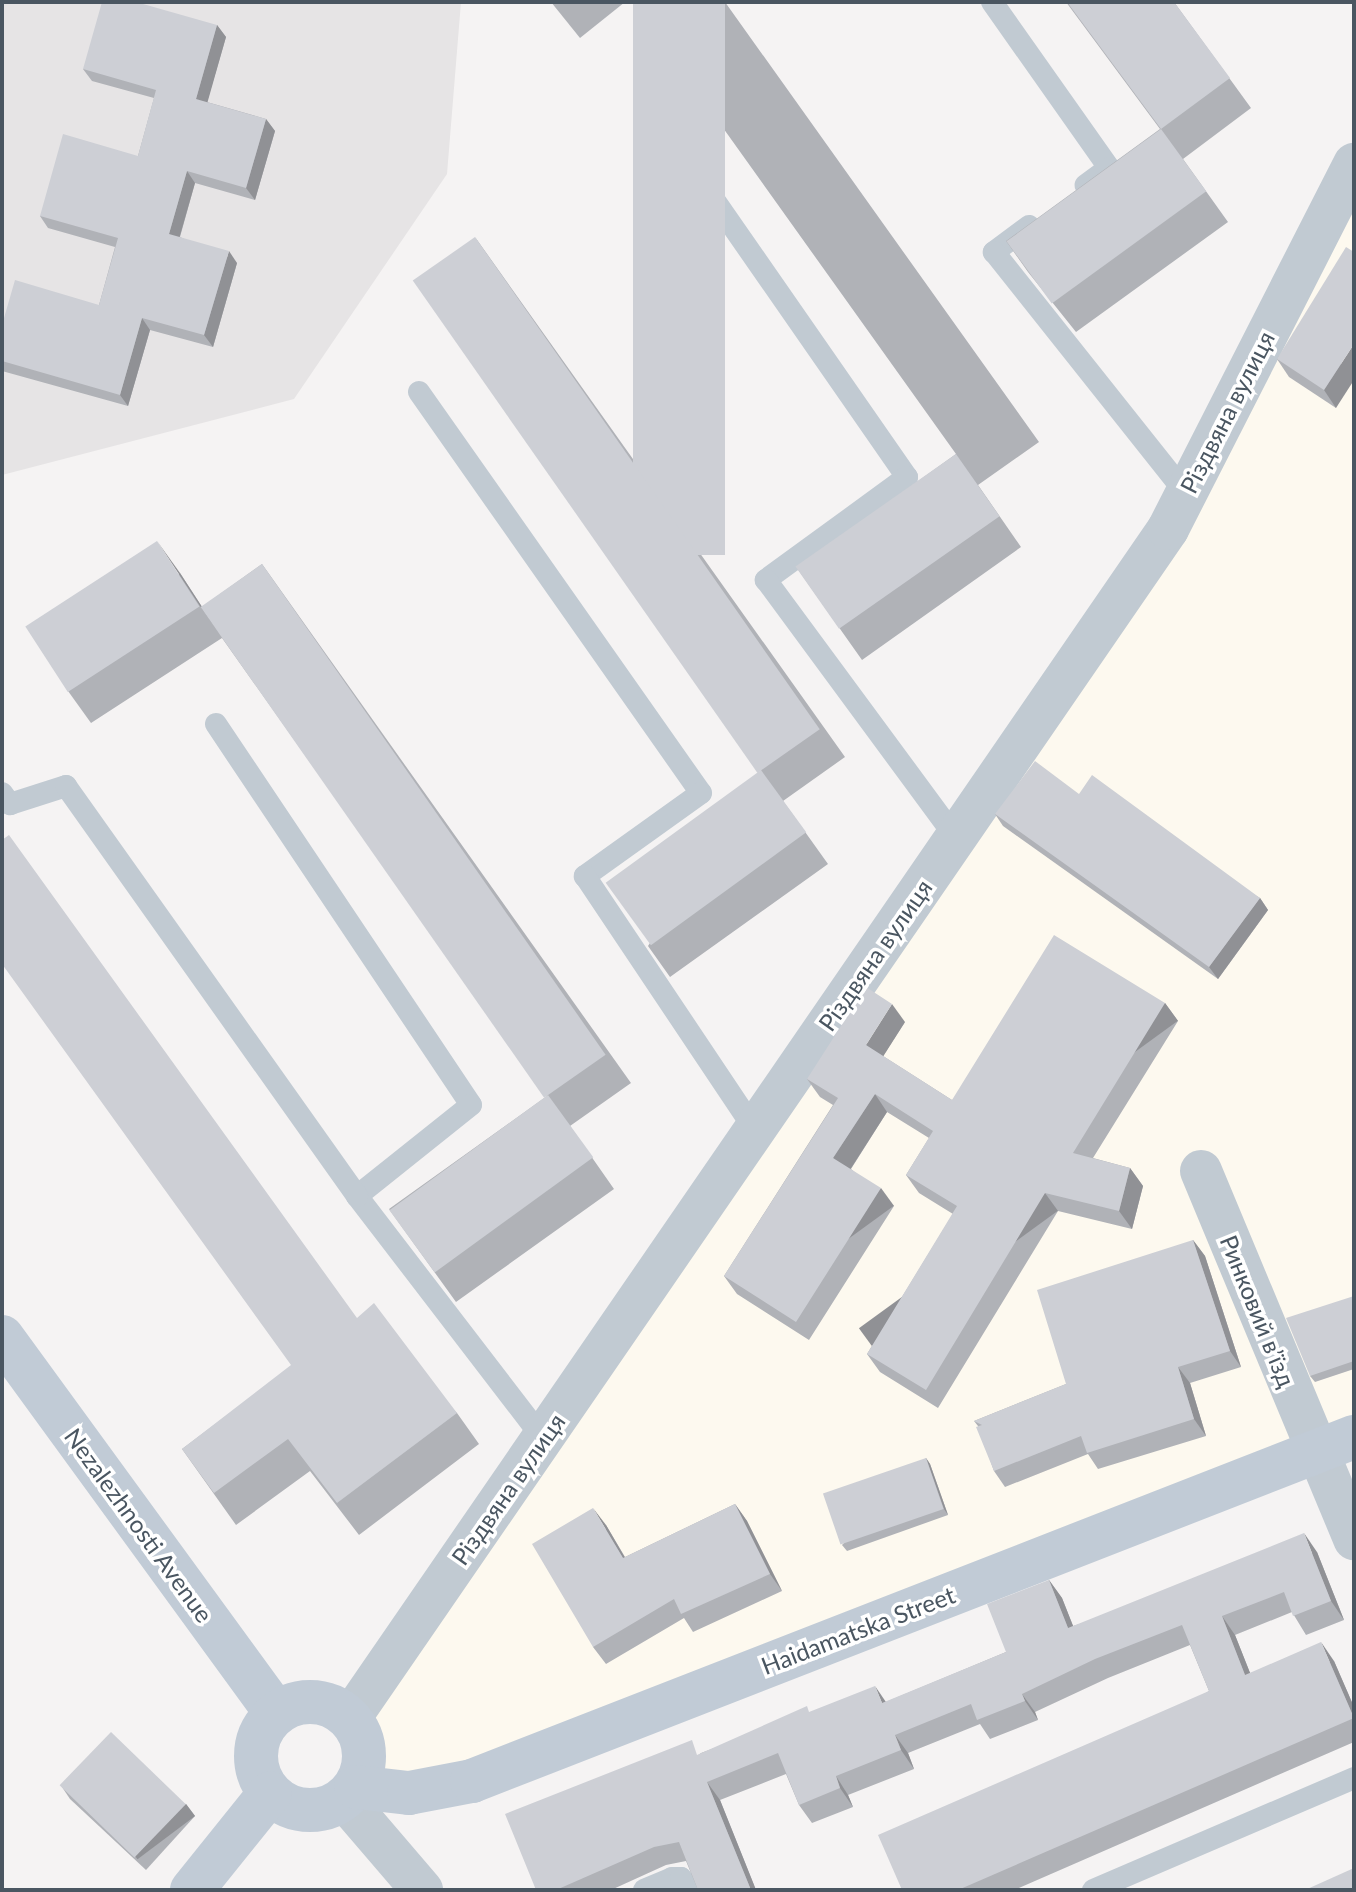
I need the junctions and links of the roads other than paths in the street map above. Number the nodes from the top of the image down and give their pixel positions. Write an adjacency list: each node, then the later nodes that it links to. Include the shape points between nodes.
1 (992, 2): 4 (lane, via 1109,168)
2 (649, 106): 10 (lane, via 907,477 766,580)
3 (1353, 171): 7 (street, Різдвяна вулиця)
4 (1071, 196)
5 (1045, 215): 7 (lane, via 994,252)
6 (419, 392): 11 (lane, via 701,793 585,876)
7 (1186, 493): 10 (street, Різдвяна вулиця, via 1168,529)
8 (216, 724): 13 (lane, via 471,1105)
9 (2, 793): 13 (lane, via 10,804 66,786)
10 (957, 839): 11 (street, Різдвяна вулиця)
11 (754, 1128): 15 (street, Різдвяна вулиця)
12 (1201, 1171): 16 (street, Ринковий в’їзд)
13 (357, 1196): 15 (lane)
14 (2, 1337): 18 (street, Nezalezhnosti Avenue)
15 (543, 1438): 19 (street, Різдвяна вулиця)
16 (1334, 1444): 17 (street, Ринковий в’їзд); 22 (street, Haidamatska Street, via 472,1781 409,1793)
17 (1354, 1539)
18 (276, 1713): 19 (street, via 306,1701 337,1708); 21 (street, via 264,1726 256,1751 260,1778)
19 (350, 1718): 22 (street, via 365,1757)
20 (1354, 1778): 27 (lane)
21 (270, 1793): 22 (street, via 306,1810); 23 (street)
22 (350, 1793): 24 (street)
23 (192, 1890)
24 (422, 1890)
25 (644, 1890): 26 (lane, via 681,1878)
26 (690, 1890)
27 (1093, 1890)

